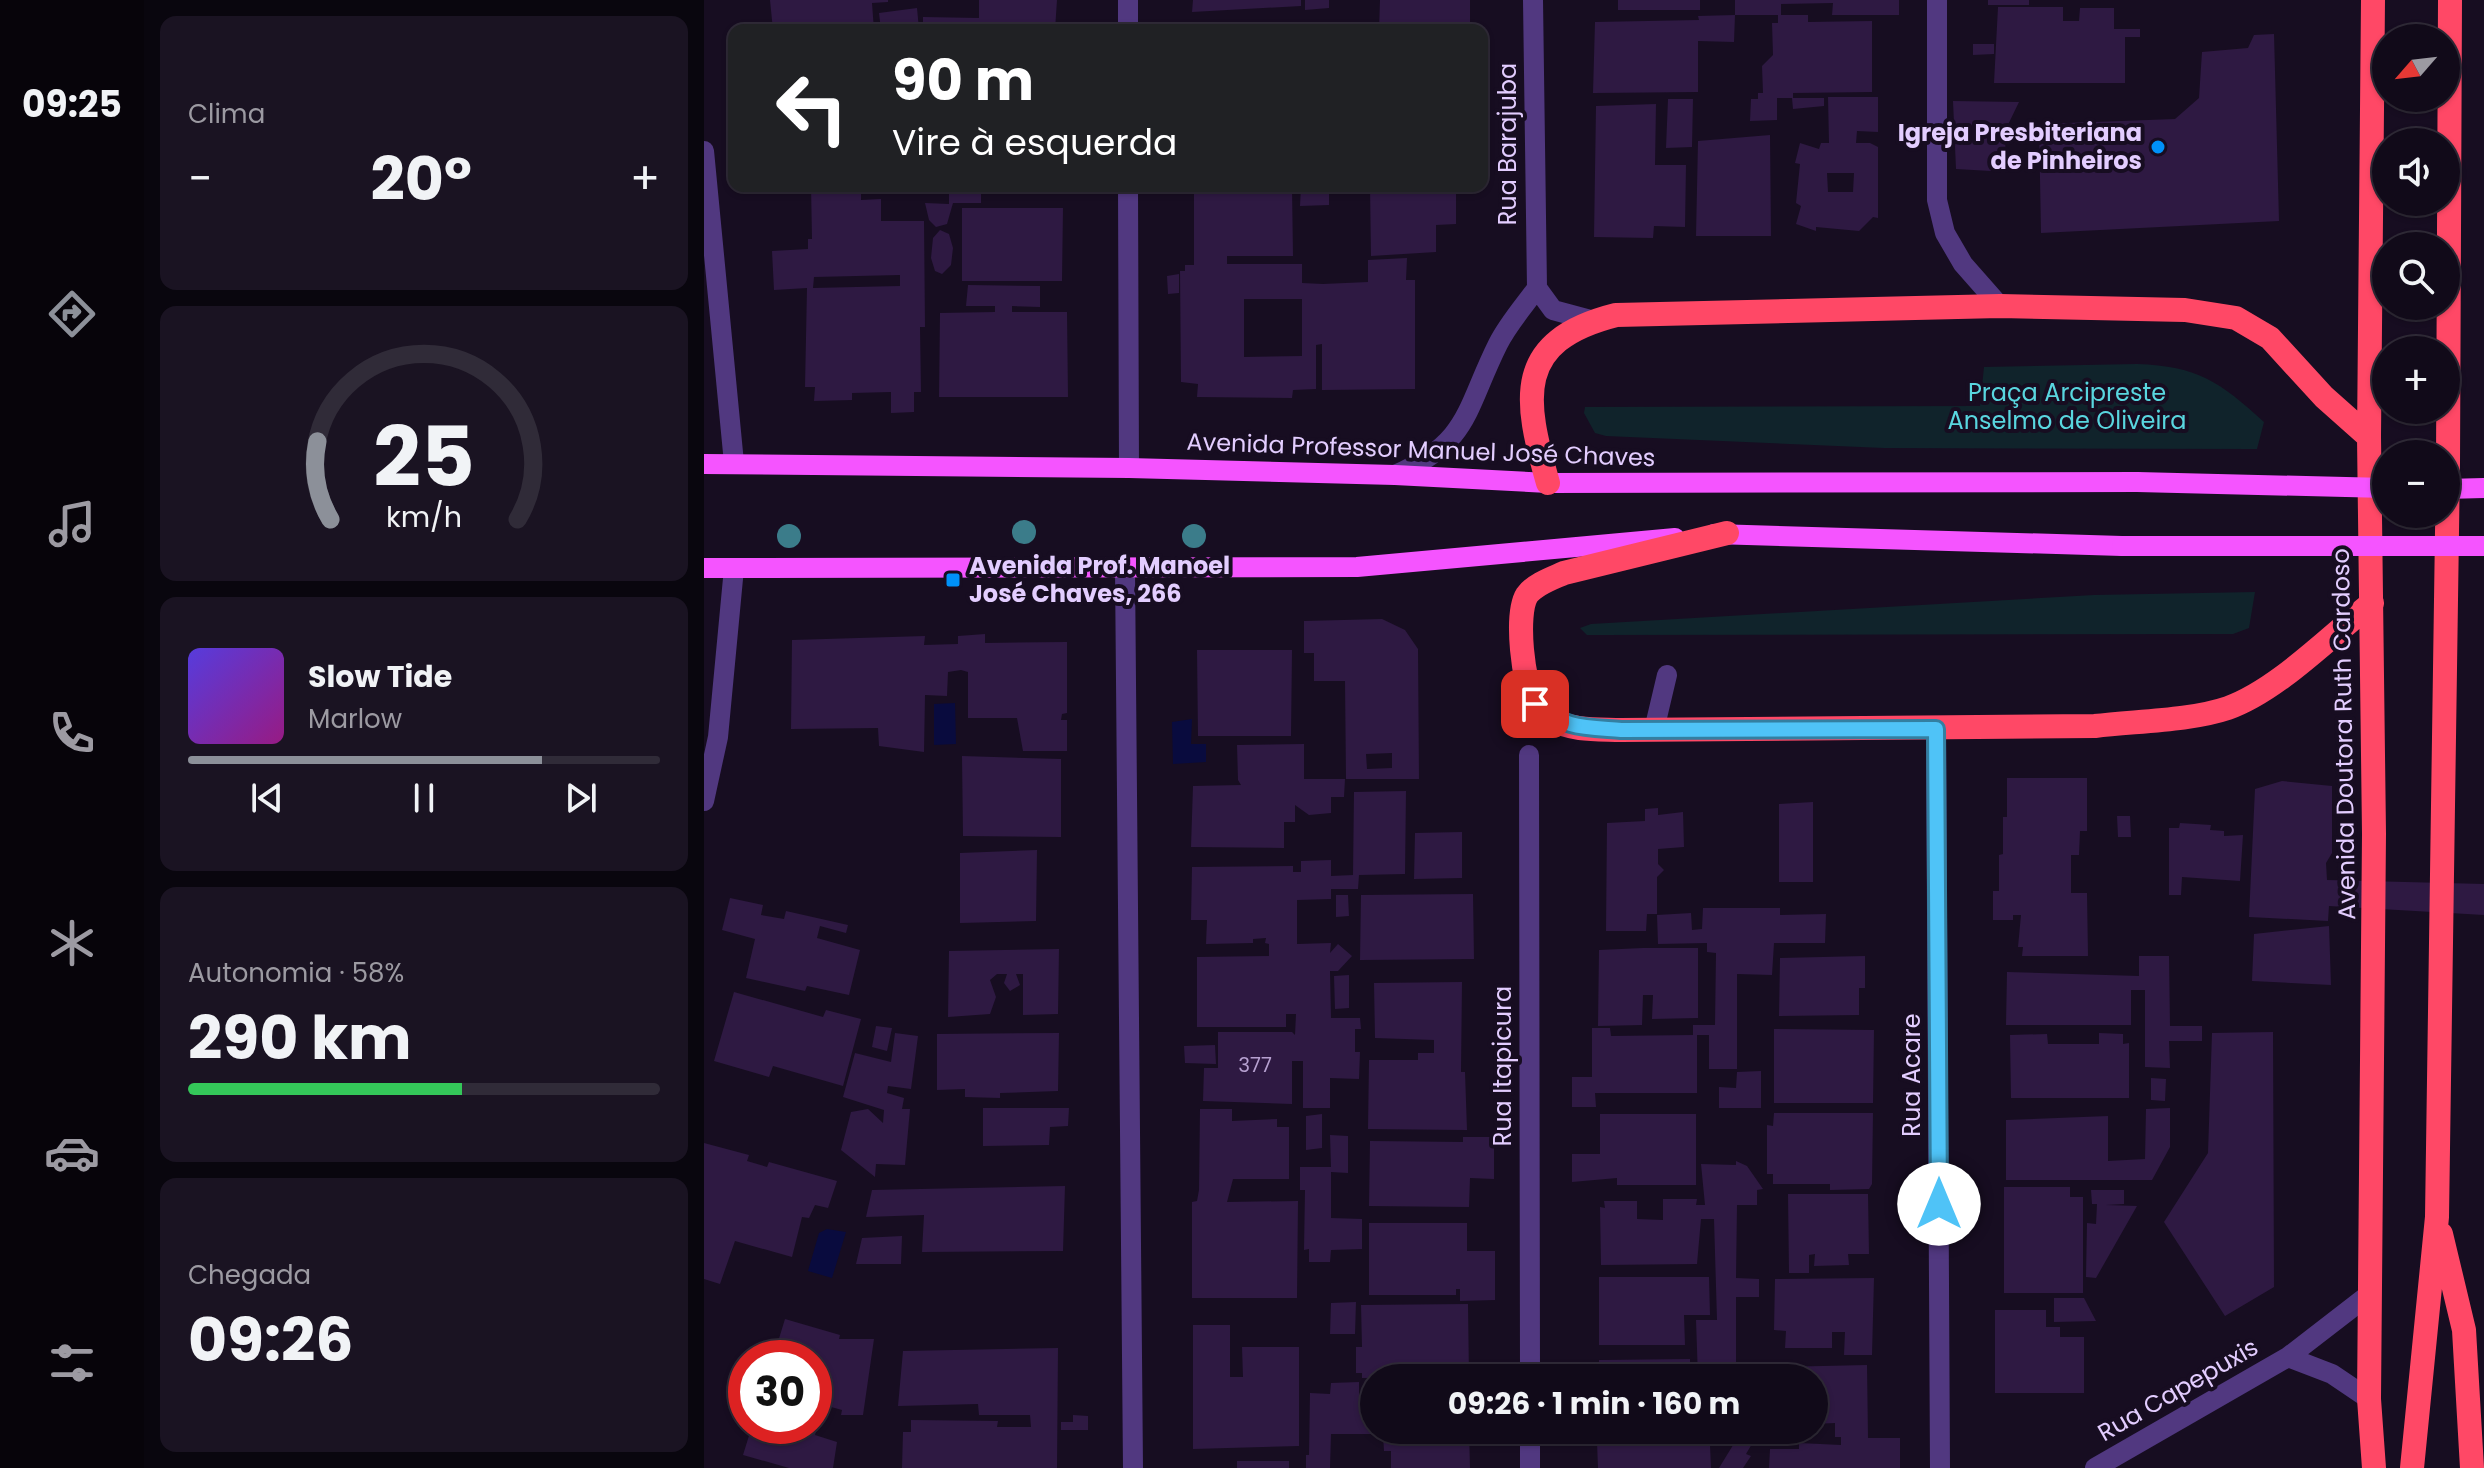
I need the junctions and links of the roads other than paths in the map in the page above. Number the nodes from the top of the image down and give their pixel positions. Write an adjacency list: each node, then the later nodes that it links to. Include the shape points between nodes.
1 (1128, 0): 6 (street)
2 (1533, 0): 9 (street, Rua Barajuba)
3 (1937, 0): 10 (street, via 1937,200 1951,244)
4 (2373, 0): 12 (highway, Avenida Doutora Ruth Cardoso)
5 (2450, 0): 32 (highway)
6 (1128, 24)
7 (704, 151): 13 (street)
8 (1128, 192): 15 (street)
9 (1537, 288): 11 (street, via 1553,310); 16 (street, via 1498,343 1458,433 1437,453)
10 (2000, 306): 11 (highway, via 1616,315); 12 (highway, via 2185,310 2236,318 2270,338)
11 (1594, 321): 17 (highway, via 1561,337 1533,378 1533,432)
12 (2369, 437): 26 (highway, Avenida Doutora Ruth Cardoso)
13 (734, 463): 14 (main road, Avenida Professor Manuel José Chaves); 15 (main road, Avenida Professor Manuel José Chaves)
14 (704, 464)
15 (1129, 468): 16 (main road, Avenida Professor Manuel José Chaves)
16 (1395, 475): 17 (main road, Avenida Professor Manuel José Chaves)
17 (1548, 483): 18 (main road, Avenida Professor Manuel José Chaves, bridge, via 2137,482)
18 (2372, 488)
19 (2484, 488): 20 (main road, bridge)
20 (2460, 489)
21 (1727, 533): 22 (main road, bridge, via 2122,546); 25 (main road, via 1357,567); 29 (highway, via 1564,573 1527,596 1520,629 1535,704 1555,721 1575,727)
22 (2484, 546)
23 (704, 568): 24 (main road)
24 (734, 568): 25 (main road); 31 (street, via 718,737)
25 (1125, 569): 39 (street)
26 (2372, 603): 28 (highway, via 2276,680 2227,708 2095,726); 33 (highway, Avenida Doutora Ruth Cardoso)
27 (1667, 675): 29 (street)
28 (1936, 729): 29 (highway); 38 (street, Rua Acare)
29 (1654, 730)
30 (1529, 755): 35 (street, Rua Itapicura)
31 (704, 801)
32 (2437, 1217): 43 (highway); 44 (highway, via 2464,1330)
33 (2371, 1293): 34 (street, Rua Capepuxis); 36 (highway, Avenida Doutora Ruth Cardoso)
34 (2288, 1357): 36 (street, Rua Capepuxis, via 2332,1374); 41 (street, Rua Capepuxis)
35 (1530, 1364)
36 (2369, 1399): 42 (highway, Avenida Doutora Ruth Cardoso)
37 (1530, 1444): 40 (street)
38 (1946, 1464)
39 (1133, 1468)
40 (1530, 1468)
41 (2095, 1468)
42 (2374, 1468)
43 (2412, 1468)
44 (2472, 1468)

